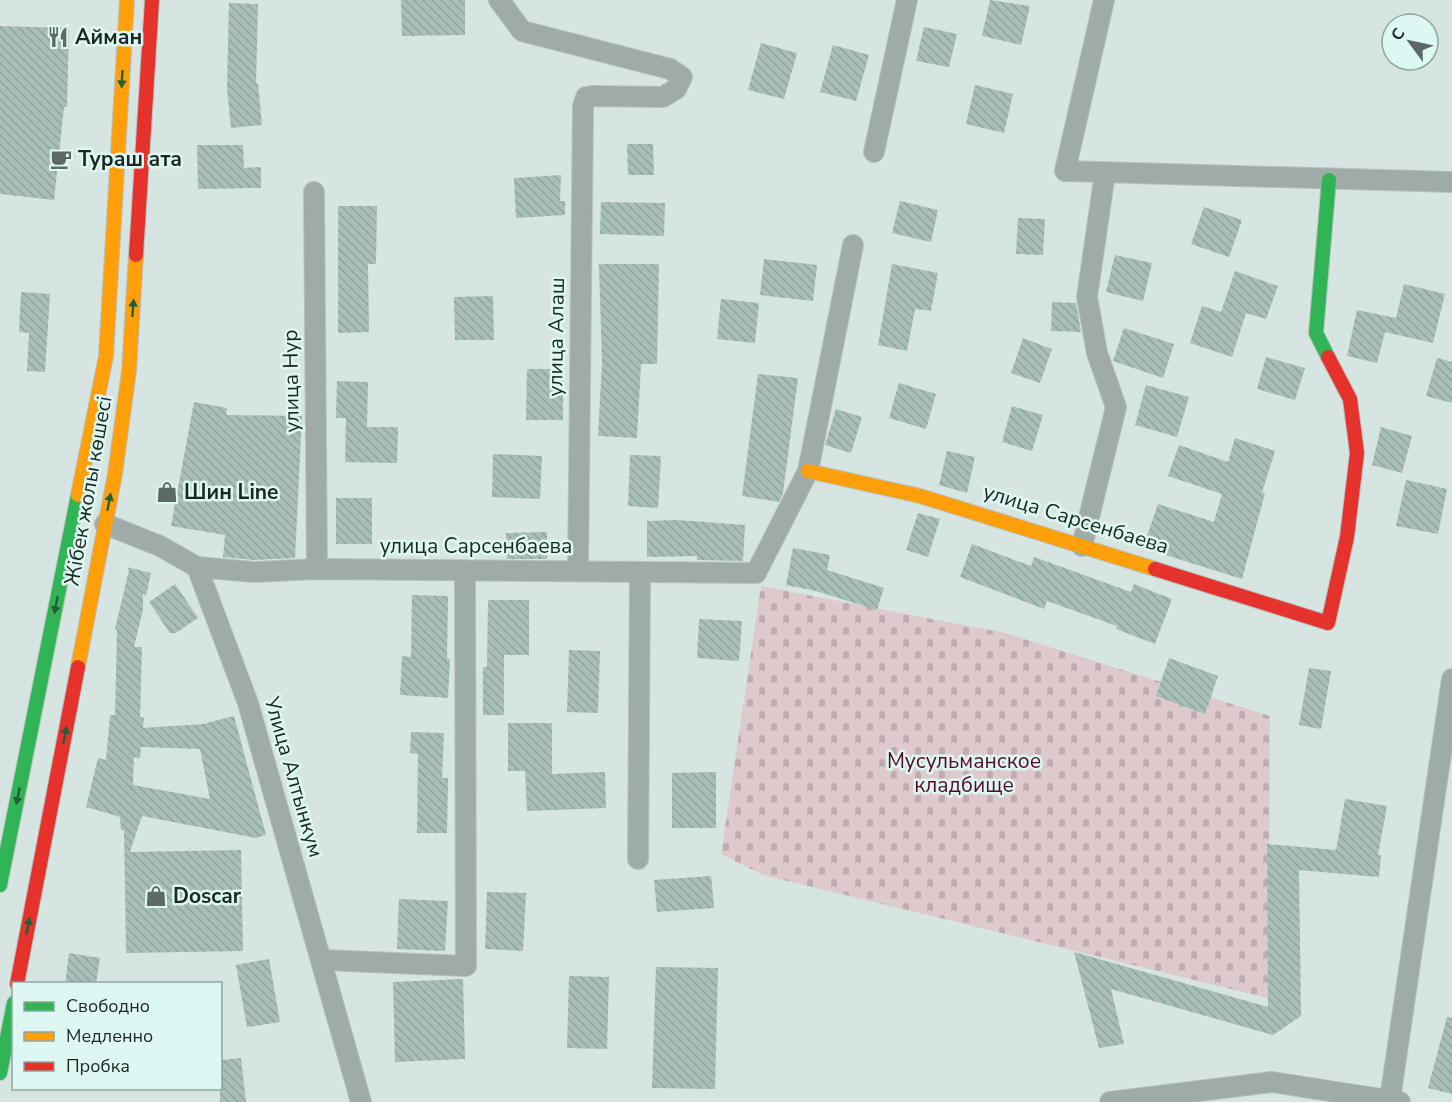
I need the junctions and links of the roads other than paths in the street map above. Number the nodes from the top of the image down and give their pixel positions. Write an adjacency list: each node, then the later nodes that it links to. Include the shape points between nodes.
1 (126, 0): 22 (main road, Жібек жолы көшесі, one-way to 22, via 106,356)
2 (152, 0): 13 (main road, Жібек жолы көшесі, one-way to 2, via 129,371)
3 (499, 0): 17 (street, улица Алаш, via 522,31 670,69 682,77 676,89 663,97 592,96 586,97 583,106)
4 (907, 0): 6 (street)
5 (1104, 0): 7 (street, via 1065,171)
6 (874, 152)
7 (1105, 173): 8 (street); 14 (street, via 1088,297 1097,352 1116,407)
8 (1329, 180): 9 (street); 14 (main road, улица Сарсенбаева, via 1316,333 1350,399 1357,453 1347,537 1328,623)
9 (1452, 183)
10 (314, 192): 16 (street, улица Нур)
11 (853, 245): 12 (street)
12 (808, 471): 14 (main road, улица Сарсенбаева, via 920,496); 19 (street, улица Сарсенбаева, via 756,573)
13 (105, 524): 15 (street, via 160,546); 24 (main road, Жібек жолы көшесі, one-way to 13)
14 (1082, 546)
15 (196, 567): 16 (street, улица Сарсенбаева, via 254,572); 23 (street, Улица Алтынкум, via 248,703)
16 (317, 569): 18 (street, улица Сарсенбаева)
17 (578, 569): 18 (street, улица Сарсенбаева); 19 (street, улица Сарсенбаева)
18 (465, 572): 23 (street, via 466,966)
19 (640, 573): 21 (street)
20 (1452, 679): 27 (street)
21 (638, 859)
22 (0, 885)
23 (323, 960): 28 (street, Улица Алтынкум)
24 (17, 982)
25 (12, 1013): 26 (main road)
26 (0, 1073)
27 (1395, 1101): 29 (street, via 1272,1082)
28 (362, 1102)
29 (1110, 1102)

